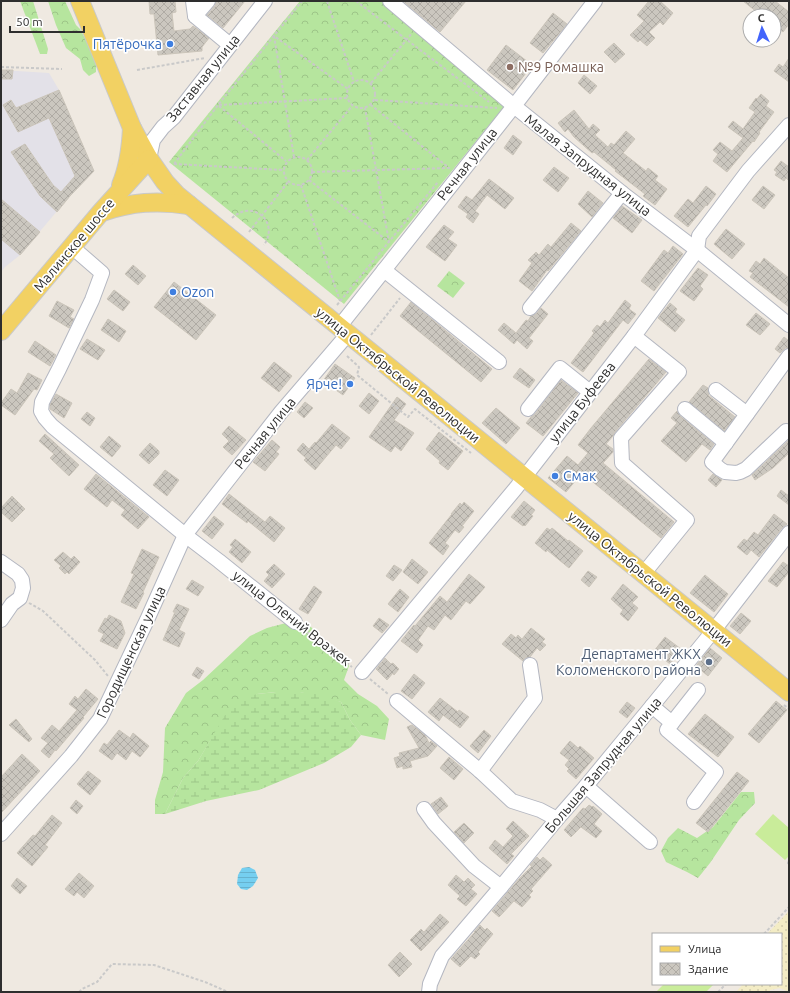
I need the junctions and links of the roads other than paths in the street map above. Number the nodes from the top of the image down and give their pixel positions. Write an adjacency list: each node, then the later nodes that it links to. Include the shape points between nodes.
1 (80, 1): 11 (main road, улица Октябрьской Революции)
2 (193, 1): 7 (street)
3 (208, 1): 7 (street)
4 (265, 1): 8 (street, Заставная улица)
5 (390, 1): 9 (street, Малая Запрудная улица)
6 (595, 1): 9 (street, Речная улица)
7 (196, 16): 8 (street)
8 (226, 42): 12 (street, Заставная улица, via 174,116 153,140)
9 (514, 106): 14 (street, Малая Запрудная улица); 19 (street, Речная улица)
10 (789, 125): 18 (street, улица Буфеева, via 748,171 699,236)
11 (132, 128): 12 (main road, улица Октябрьской Революции); 13 (main road, via 127,168)
12 (149, 159): 13 (main road, Малинское шоссе); 15 (main road, улица Октябрьской Революции, via 165,182)
13 (118, 193): 16 (main road, Малинское шоссе)
14 (622, 193): 18 (street, Малая Запрудная улица); 20 (street)
15 (189, 205): 16 (main road, via 159,202 130,204); 22 (main road, улица Октябрьской Революции)
16 (101, 212): 17 (main road, Малинское шоссе)
17 (72, 247): 23 (main road, Малинское шоссе); 36 (street, улица Олений Вражек, via 102,273 92,300 42,402 42,411 52,426)
18 (697, 250): 21 (street, Малая Запрудная улица); 24 (street, улица Буфеева)
19 (384, 270): 22 (street, Речная улица); 26 (street)
20 (530, 308)
21 (789, 326)
22 (343, 330): 34 (main road, улица Октябрьской Революции); 36 (street, Речная улица)
23 (1, 331)
24 (634, 336): 28 (street, улица Буфеева); 38 (street, via 679,372 620,438 622,463 688,520)
25 (789, 356): 31 (street)
26 (500, 362)
27 (716, 390): 31 (street)
28 (590, 392): 29 (street, via 560,368); 34 (street, улица Буфеева)
29 (528, 409)
30 (685, 409): 33 (street)
31 (747, 414): 33 (street)
32 (786, 431): 33 (street, via 746,469 736,473 725,472 712,462)
33 (726, 442)
34 (524, 477): 38 (main road, улица Октябрьской Революции); 43 (street, улица Буфеева)
35 (789, 533): 41 (street, Большая Запрудная улица)
36 (185, 535): 40 (street, улица Олений Вражек); 54 (street, Городищенская улица, via 100,719 71,756)
37 (1, 562): 39 (street, via 22,580 21,593)
38 (644, 573): 41 (main road, улица Октябрьской Революции)
39 (1, 620)
40 (295, 622)
41 (714, 630): 45 (main road, улица Октябрьской Революции); 47 (street, Большая Запрудная улица)
42 (530, 664): 49 (street, via 535,698)
43 (362, 672)
44 (698, 690): 48 (street)
45 (789, 692)
46 (397, 702): 49 (street)
47 (652, 706): 48 (street); 50 (street, Большая Запрудная улица)
48 (672, 723): 51 (street, via 667,730 716,772)
49 (480, 771): 53 (street, via 512,801 540,810)
50 (586, 786): 53 (street, Большая Запрудная улица); 55 (street)
51 (694, 802)
52 (424, 809): 56 (street, via 474,866)
53 (557, 819): 56 (street, Большая Запрудная улица)
54 (1, 834)
55 (650, 842)
56 (501, 887): 57 (street, Большая Запрудная улица, via 442,956)
57 (429, 992)

